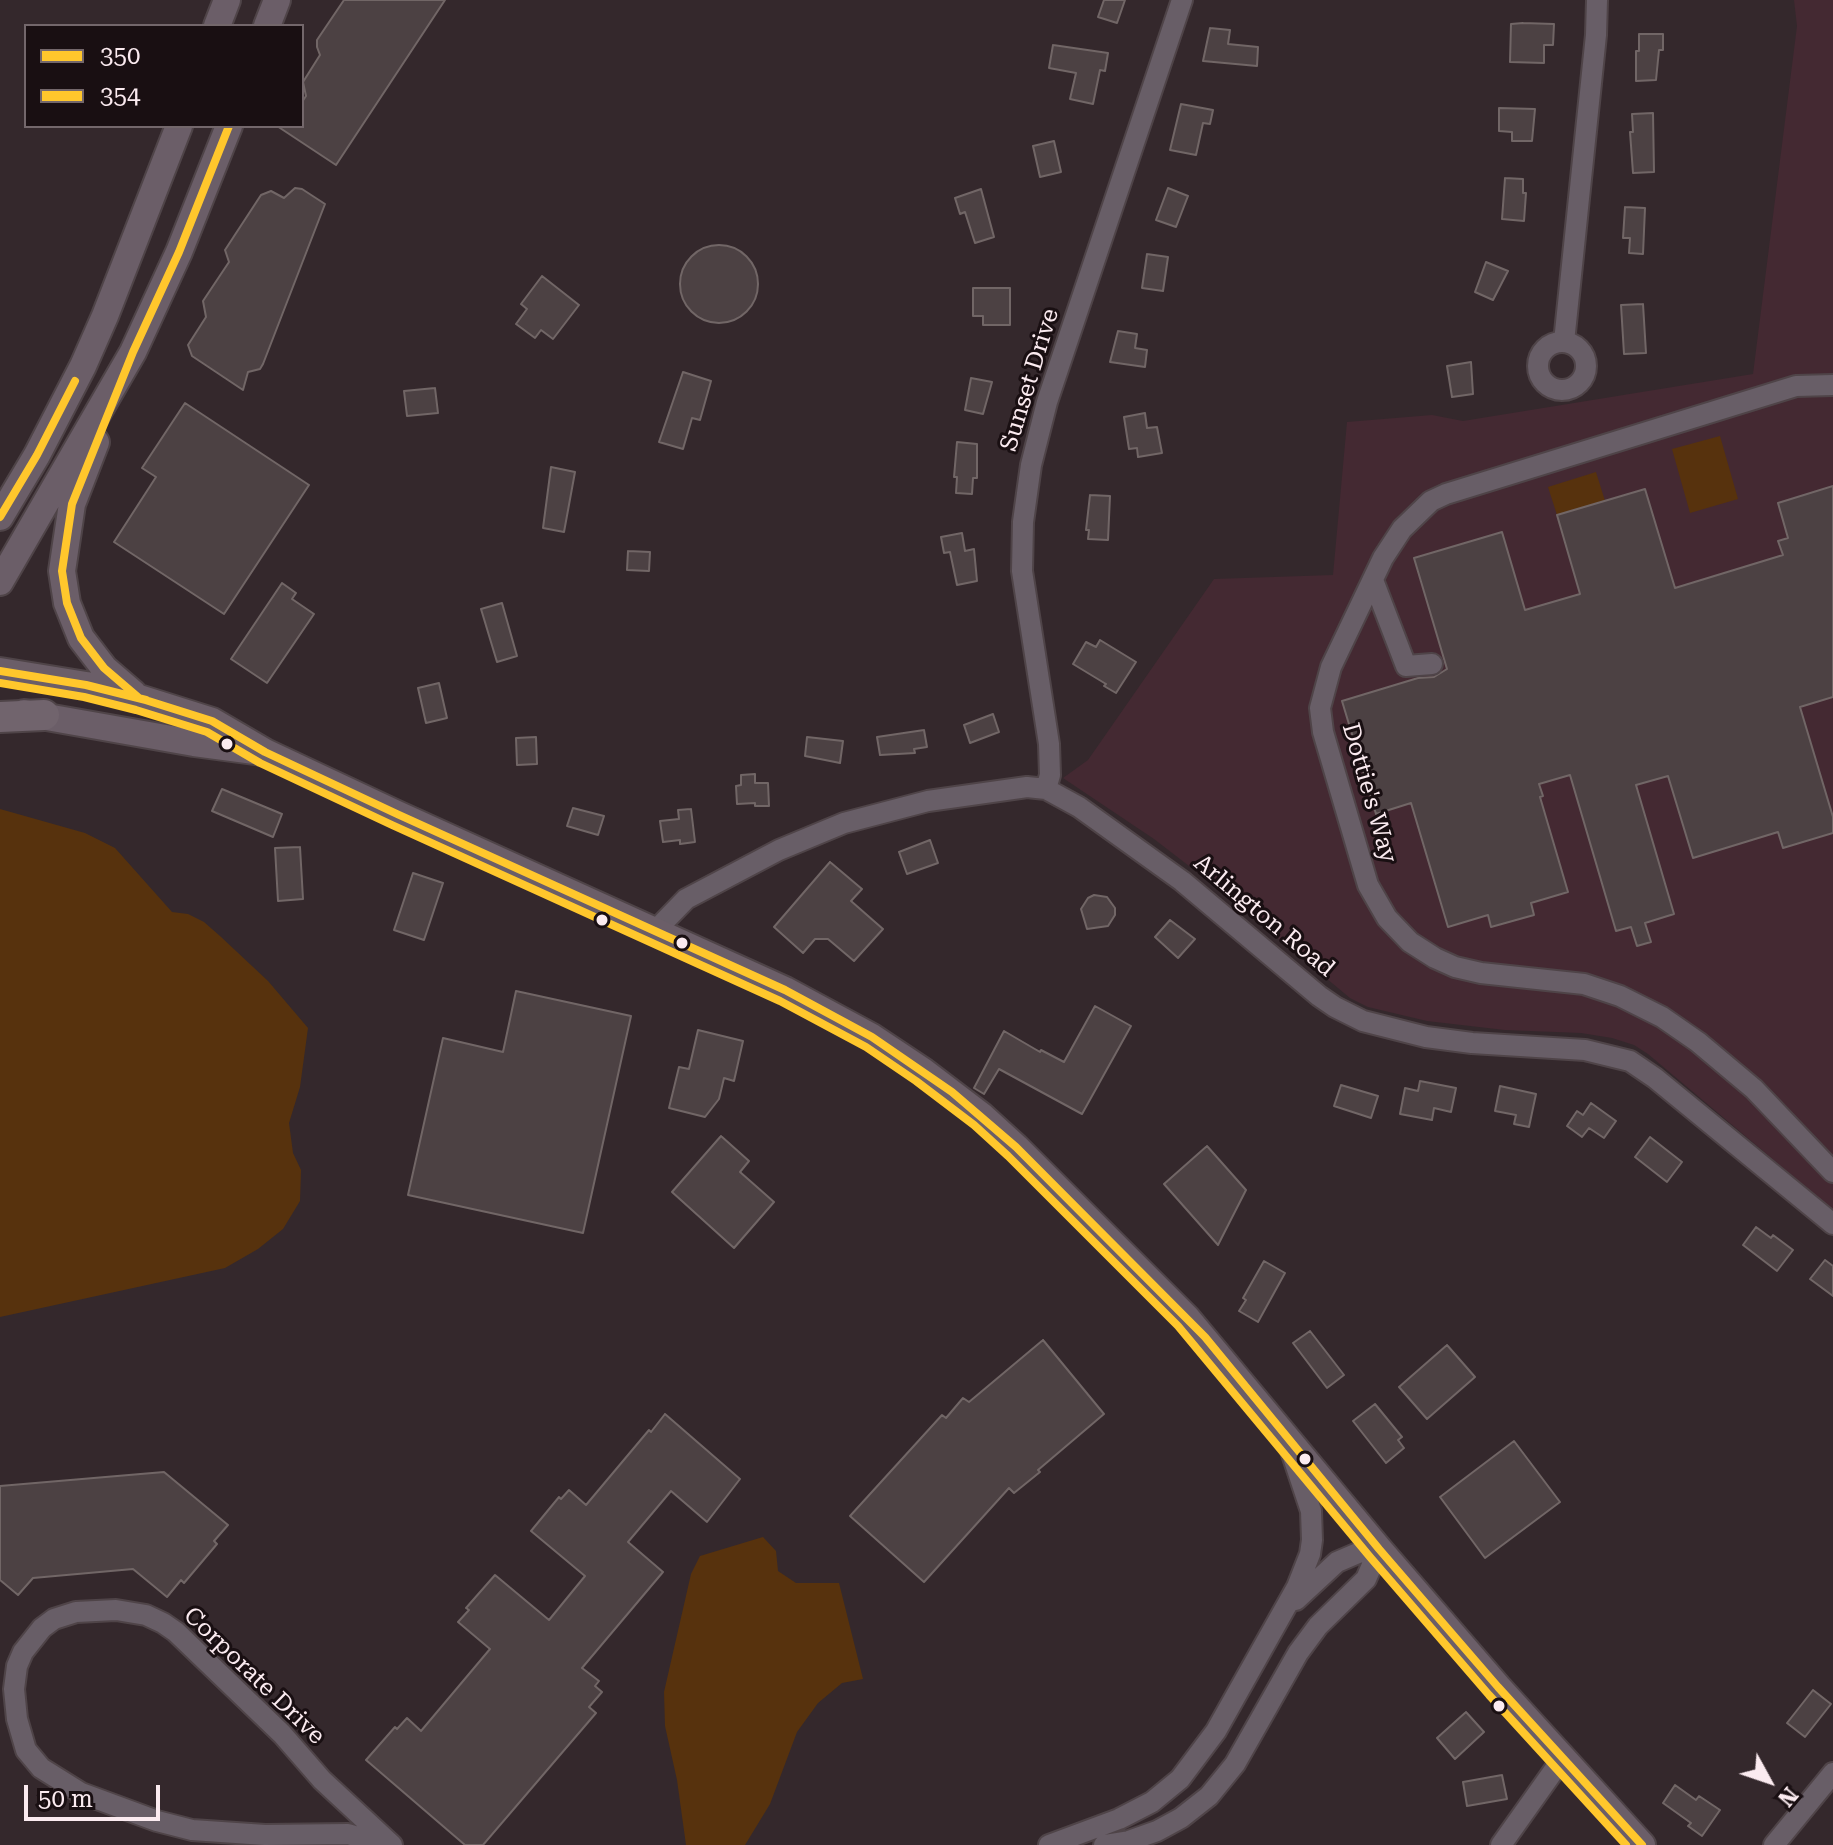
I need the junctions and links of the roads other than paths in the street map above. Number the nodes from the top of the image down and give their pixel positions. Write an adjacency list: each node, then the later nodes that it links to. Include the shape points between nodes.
1 (227, 0): 5 (main road)
2 (277, 0): 6 (main road)
3 (1182, 0): 22 (street, Sunset Drive, via 1047,402 1027,488 1022,571 1049,744)
4 (1597, 0): 9 (street)
5 (218, 24)
6 (268, 24)
7 (178, 128): 12 (main road, via 94,341 61,412)
8 (228, 128): 10 (main road)
9 (1564, 342)
10 (133, 352): 14 (main road); 17 (main road, via 72,504 62,571 81,638 104,668)
11 (1833, 385): 13 (street, Dottie's Way, via 1796,386 1446,494 1407,522)
12 (0, 517)
13 (1373, 580): 15 (street, via 1406,666); 24 (street, Dottie's Way, via 1328,675 1320,708 1358,856 1379,906 1410,942 1447,964 1584,984 1662,1017 1754,1089)
14 (0, 582)
15 (1432, 664)
16 (0, 671): 17 (main road)
17 (139, 698): 21 (main road, via 212,721)
18 (0, 709): 19 (main road)
19 (44, 715): 20 (highway); 21 (main road)
20 (0, 717)
21 (265, 752): 23 (main road)
22 (1046, 789): 23 (street, via 928,801 844,823 688,897); 25 (street, Arlington Road, via 1089,813 1182,881 1319,996 1348,1014 1450,1041 1585,1050 1630,1061)
23 (655, 931): 26 (main road, via 841,1019 969,1105 1163,1292)
24 (1833, 1172)
25 (1833, 1224)
26 (1287, 1436): 27 (main road); 28 (street, via 1311,1511 1312,1548 1303,1576)
27 (1379, 1549): 28 (street, via 1337,1562 1291,1606); 29 (main road); 33 (street, via 1366,1579 1304,1645 1235,1764 1209,1796 1157,1831)
28 (1265, 1641): 32 (street, via 1216,1731 1180,1779 1134,1813)
29 (1562, 1759): 34 (street); 35 (main road)
30 (1833, 1773): 36 (street)
31 (389, 1845): 31 (street, Corporate Drive, via 282,1734 163,1623 133,1612 76,1612 42,1628 23,1652 14,1689 26,1750 41,1768 81,1793 192,1830 348,1834)
32 (1049, 1845)
33 (1104, 1845)
34 (1501, 1845)
35 (1642, 1845)
36 (1774, 1845)

